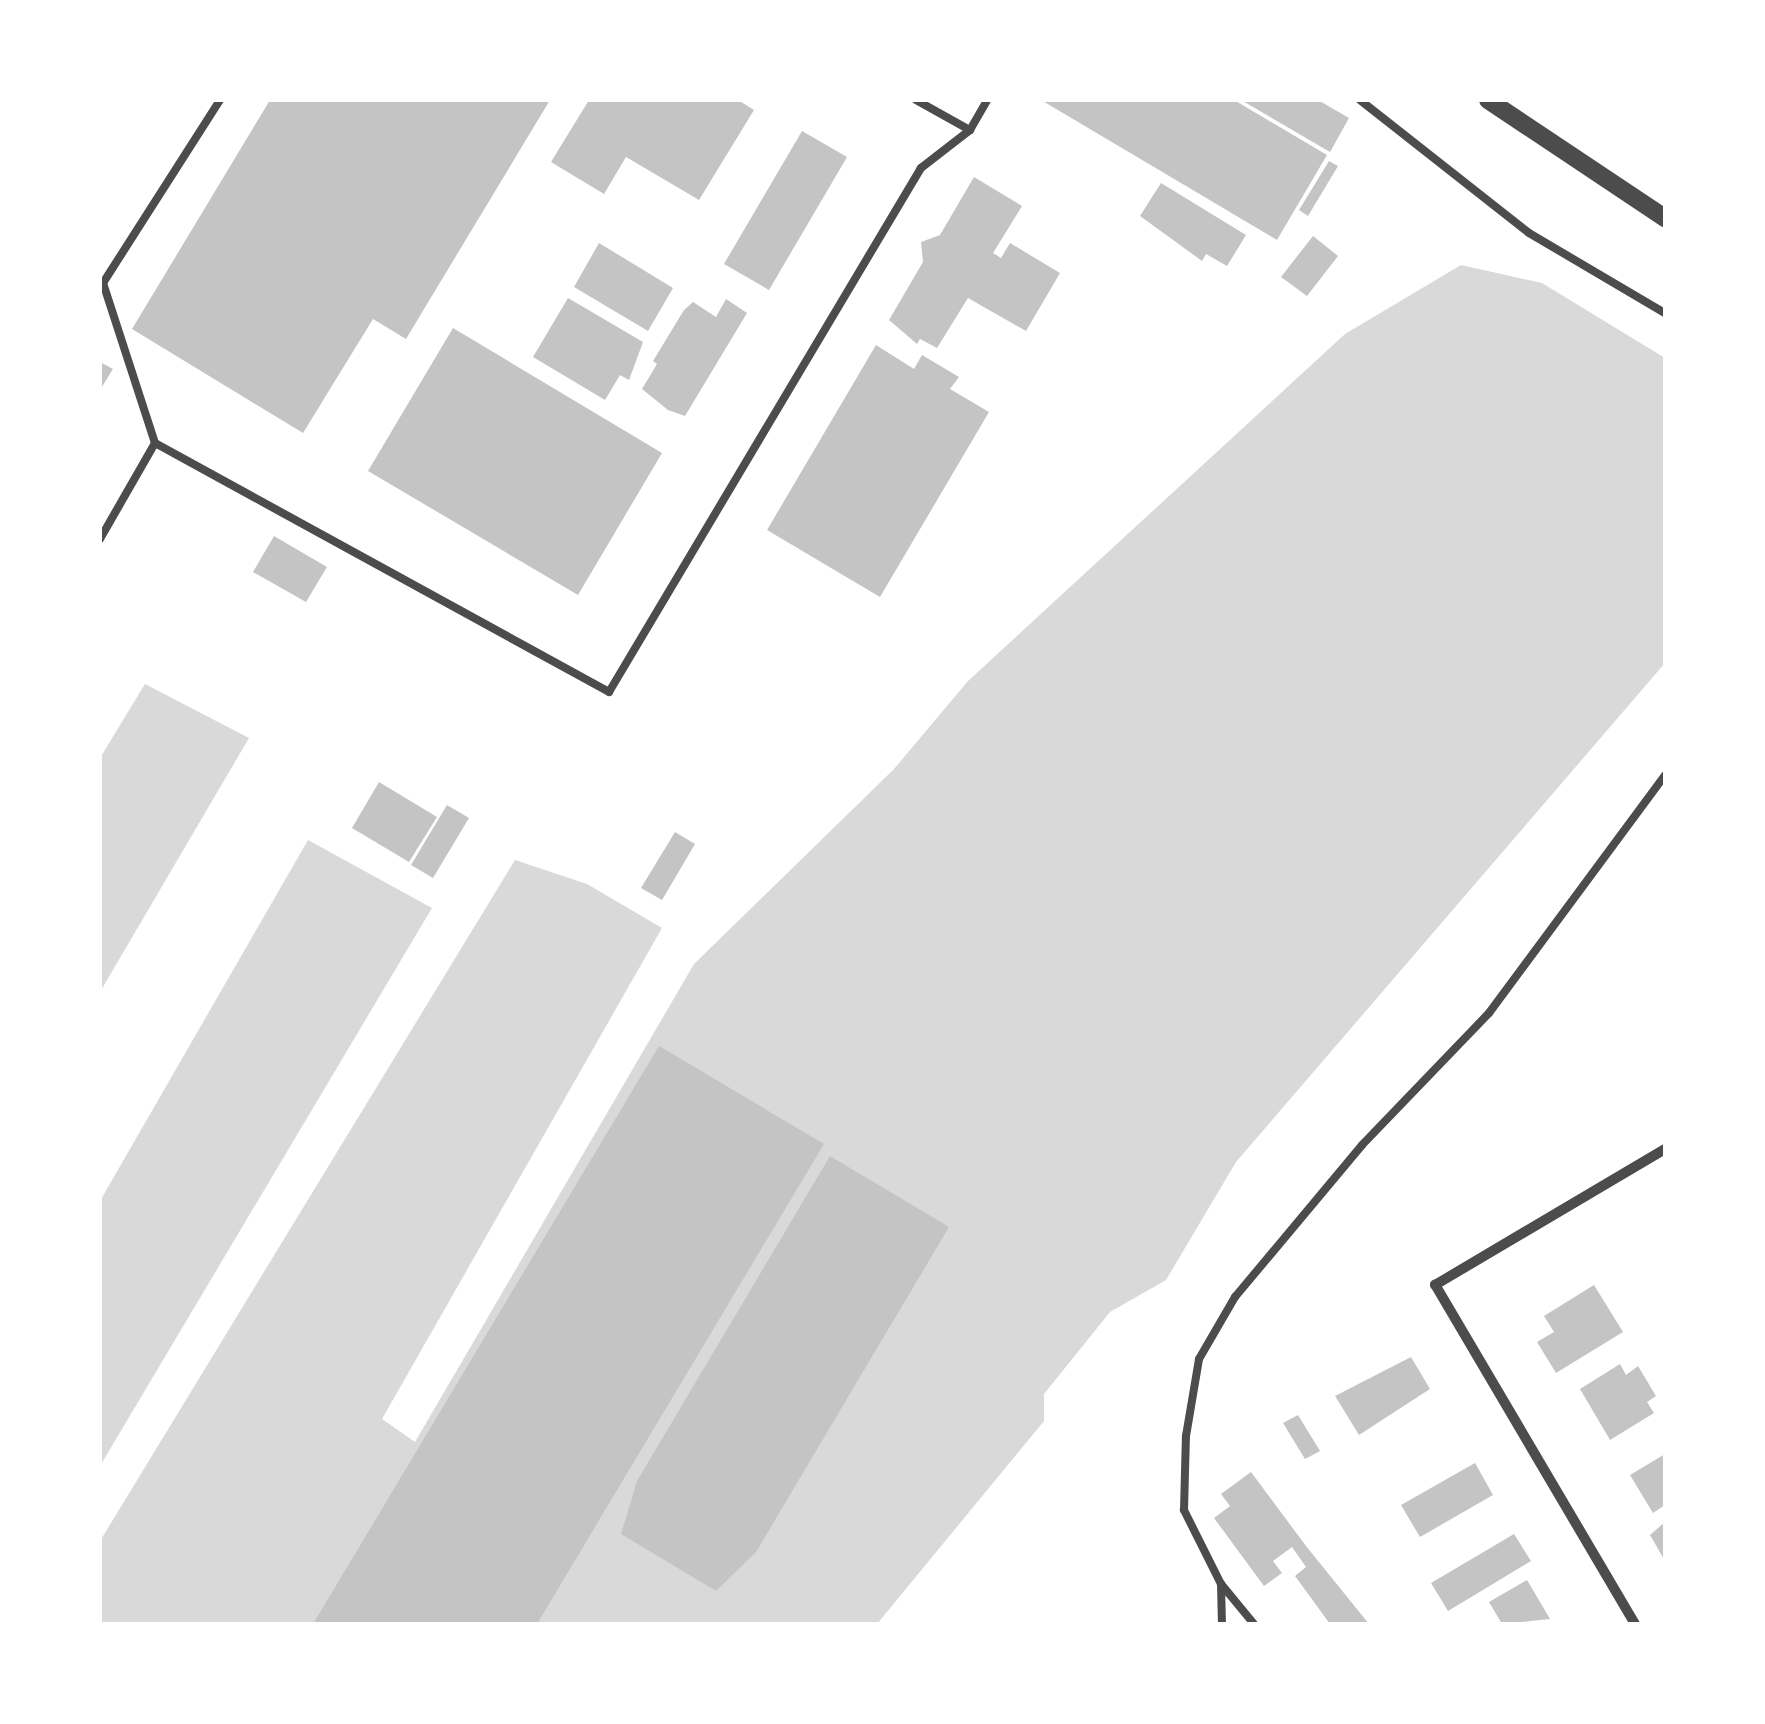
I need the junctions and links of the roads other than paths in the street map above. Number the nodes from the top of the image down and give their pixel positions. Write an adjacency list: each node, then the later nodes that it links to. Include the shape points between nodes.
1 (220, 100): 9 (lane, via 103,284)
2 (916, 100): 6 (lane)
3 (987, 100): 6 (lane)
4 (1360, 100): 8 (lane, via 1529,232)
5 (1488, 100): 7 (street)
6 (970, 130): 9 (lane, via 921,168 610,692)
7 (1665, 218)
8 (1665, 313)
9 (155, 443): 10 (lane)
10 (100, 539)
11 (1665, 774): 13 (lane, via 1489,1013 1362,1145 1260,1266 1199,1359 1186,1436 1184,1510)
12 (1665, 1149): 16 (street, via 1435,1285)
13 (1221, 1584): 14 (lane); 15 (lane)
14 (1222, 1624)
15 (1254, 1624)
16 (1635, 1624)

